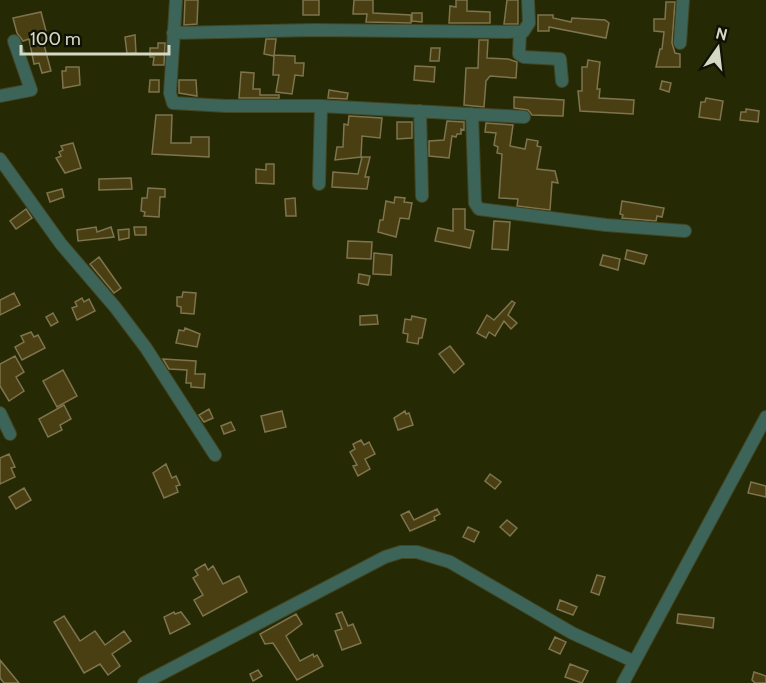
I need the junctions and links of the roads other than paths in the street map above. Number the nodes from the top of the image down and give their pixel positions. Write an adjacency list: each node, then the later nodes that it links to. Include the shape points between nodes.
1 (176, 0): 5 (street)
2 (528, 0): 4 (street, via 528,28)
3 (683, 0): 7 (street)
4 (520, 32): 5 (street); 8 (street, via 519,54 560,59)
5 (173, 33): 10 (street, via 173,103)
6 (14, 41): 9 (street, via 31,90)
7 (680, 43)
8 (562, 81)
9 (0, 96)
10 (321, 106): 11 (street); 15 (street)
11 (420, 111): 12 (street); 16 (street)
12 (472, 114): 13 (street); 17 (street, via 475,203 479,210)
13 (524, 117)
14 (0, 159): 21 (street, via 61,244 146,348)
15 (319, 184)
16 (422, 196)
17 (685, 231)
18 (0, 413): 20 (street)
19 (766, 417): 22 (street)
20 (10, 434)
21 (215, 455)
22 (633, 661): 23 (street, via 572,633 450,562 432,555 401,552); 24 (street)
23 (144, 683)
24 (623, 683)

